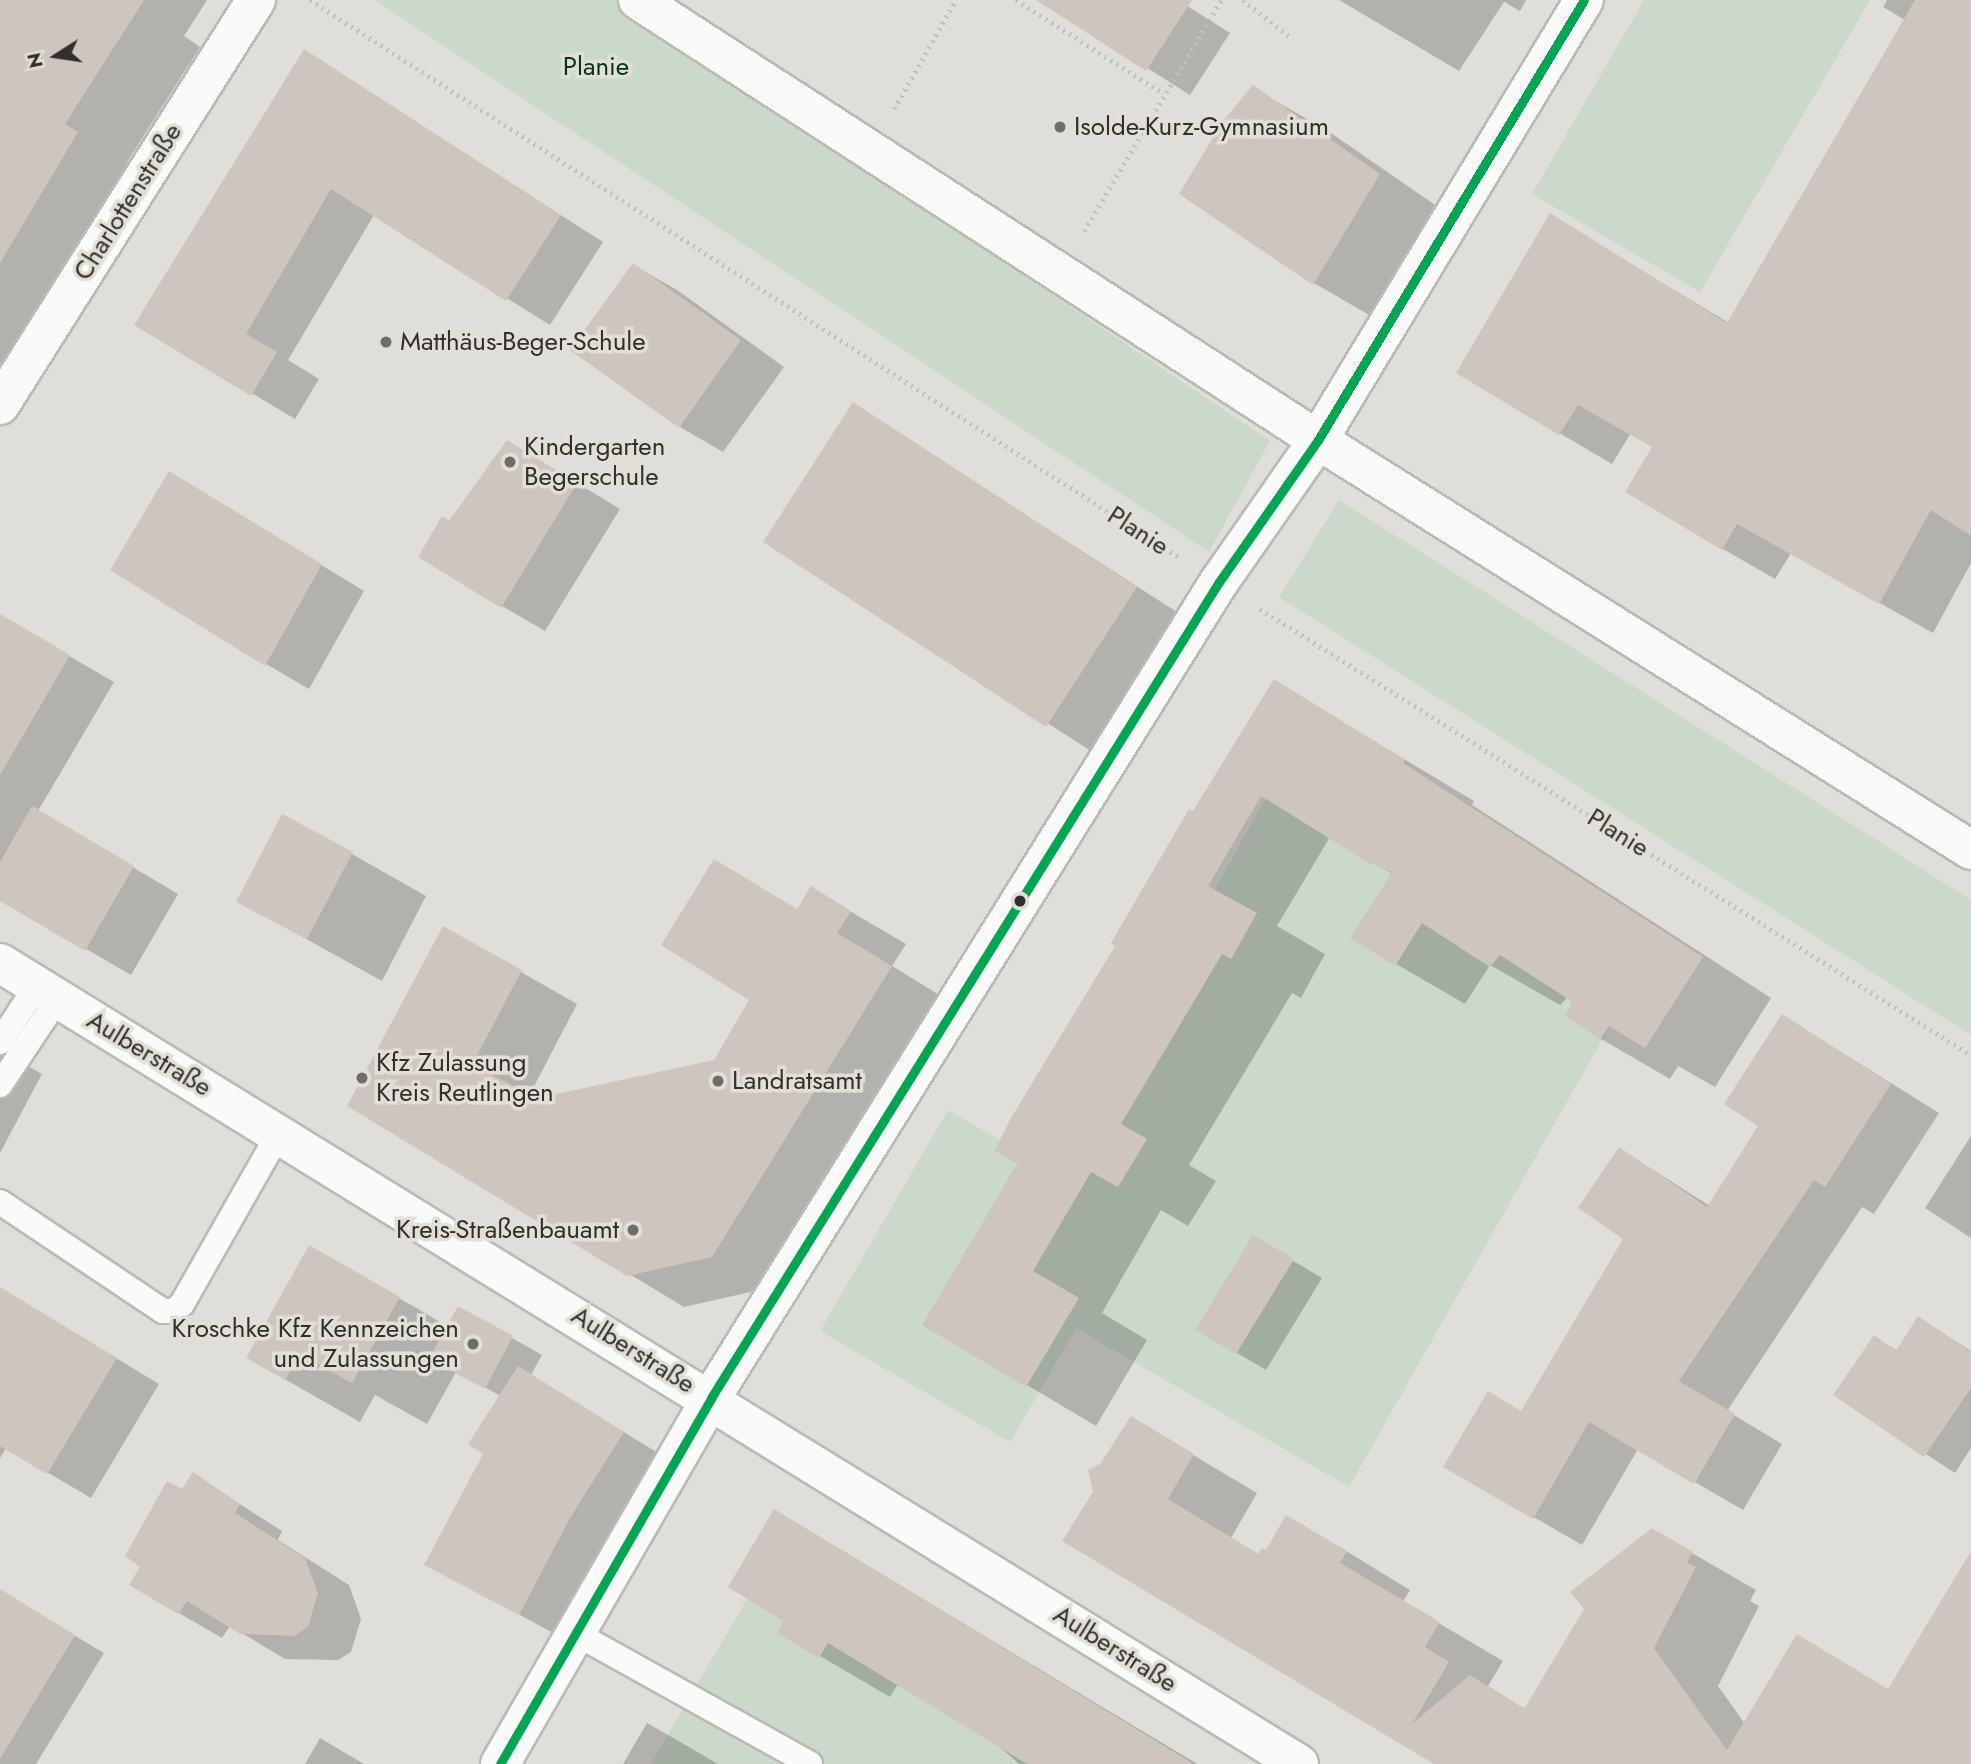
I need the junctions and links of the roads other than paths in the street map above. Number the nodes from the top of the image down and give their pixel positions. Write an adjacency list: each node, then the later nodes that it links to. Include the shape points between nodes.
1 (256, 0): 4 (street, Charlottenstraße)
2 (638, 0): 5 (street)
3 (1584, 0): 5 (street)
4 (0, 405)
5 (1318, 440): 6 (street); 13 (street, via 1219,582)
6 (1971, 850)
7 (0, 963): 8 (street, Aulberstraße)
8 (47, 992): 9 (lane); 10 (lane); 11 (street, Aulberstraße)
9 (0, 1042)
10 (0, 1085)
11 (279, 1133): 12 (lane, via 174,1311 163,1311); 13 (street, Aulberstraße)
12 (0, 1202)
13 (711, 1398): 14 (street); 17 (street, Aulberstraße)
14 (575, 1633): 15 (street); 16 (lane)
15 (500, 1764)
16 (810, 1764)
17 (1299, 1764)

